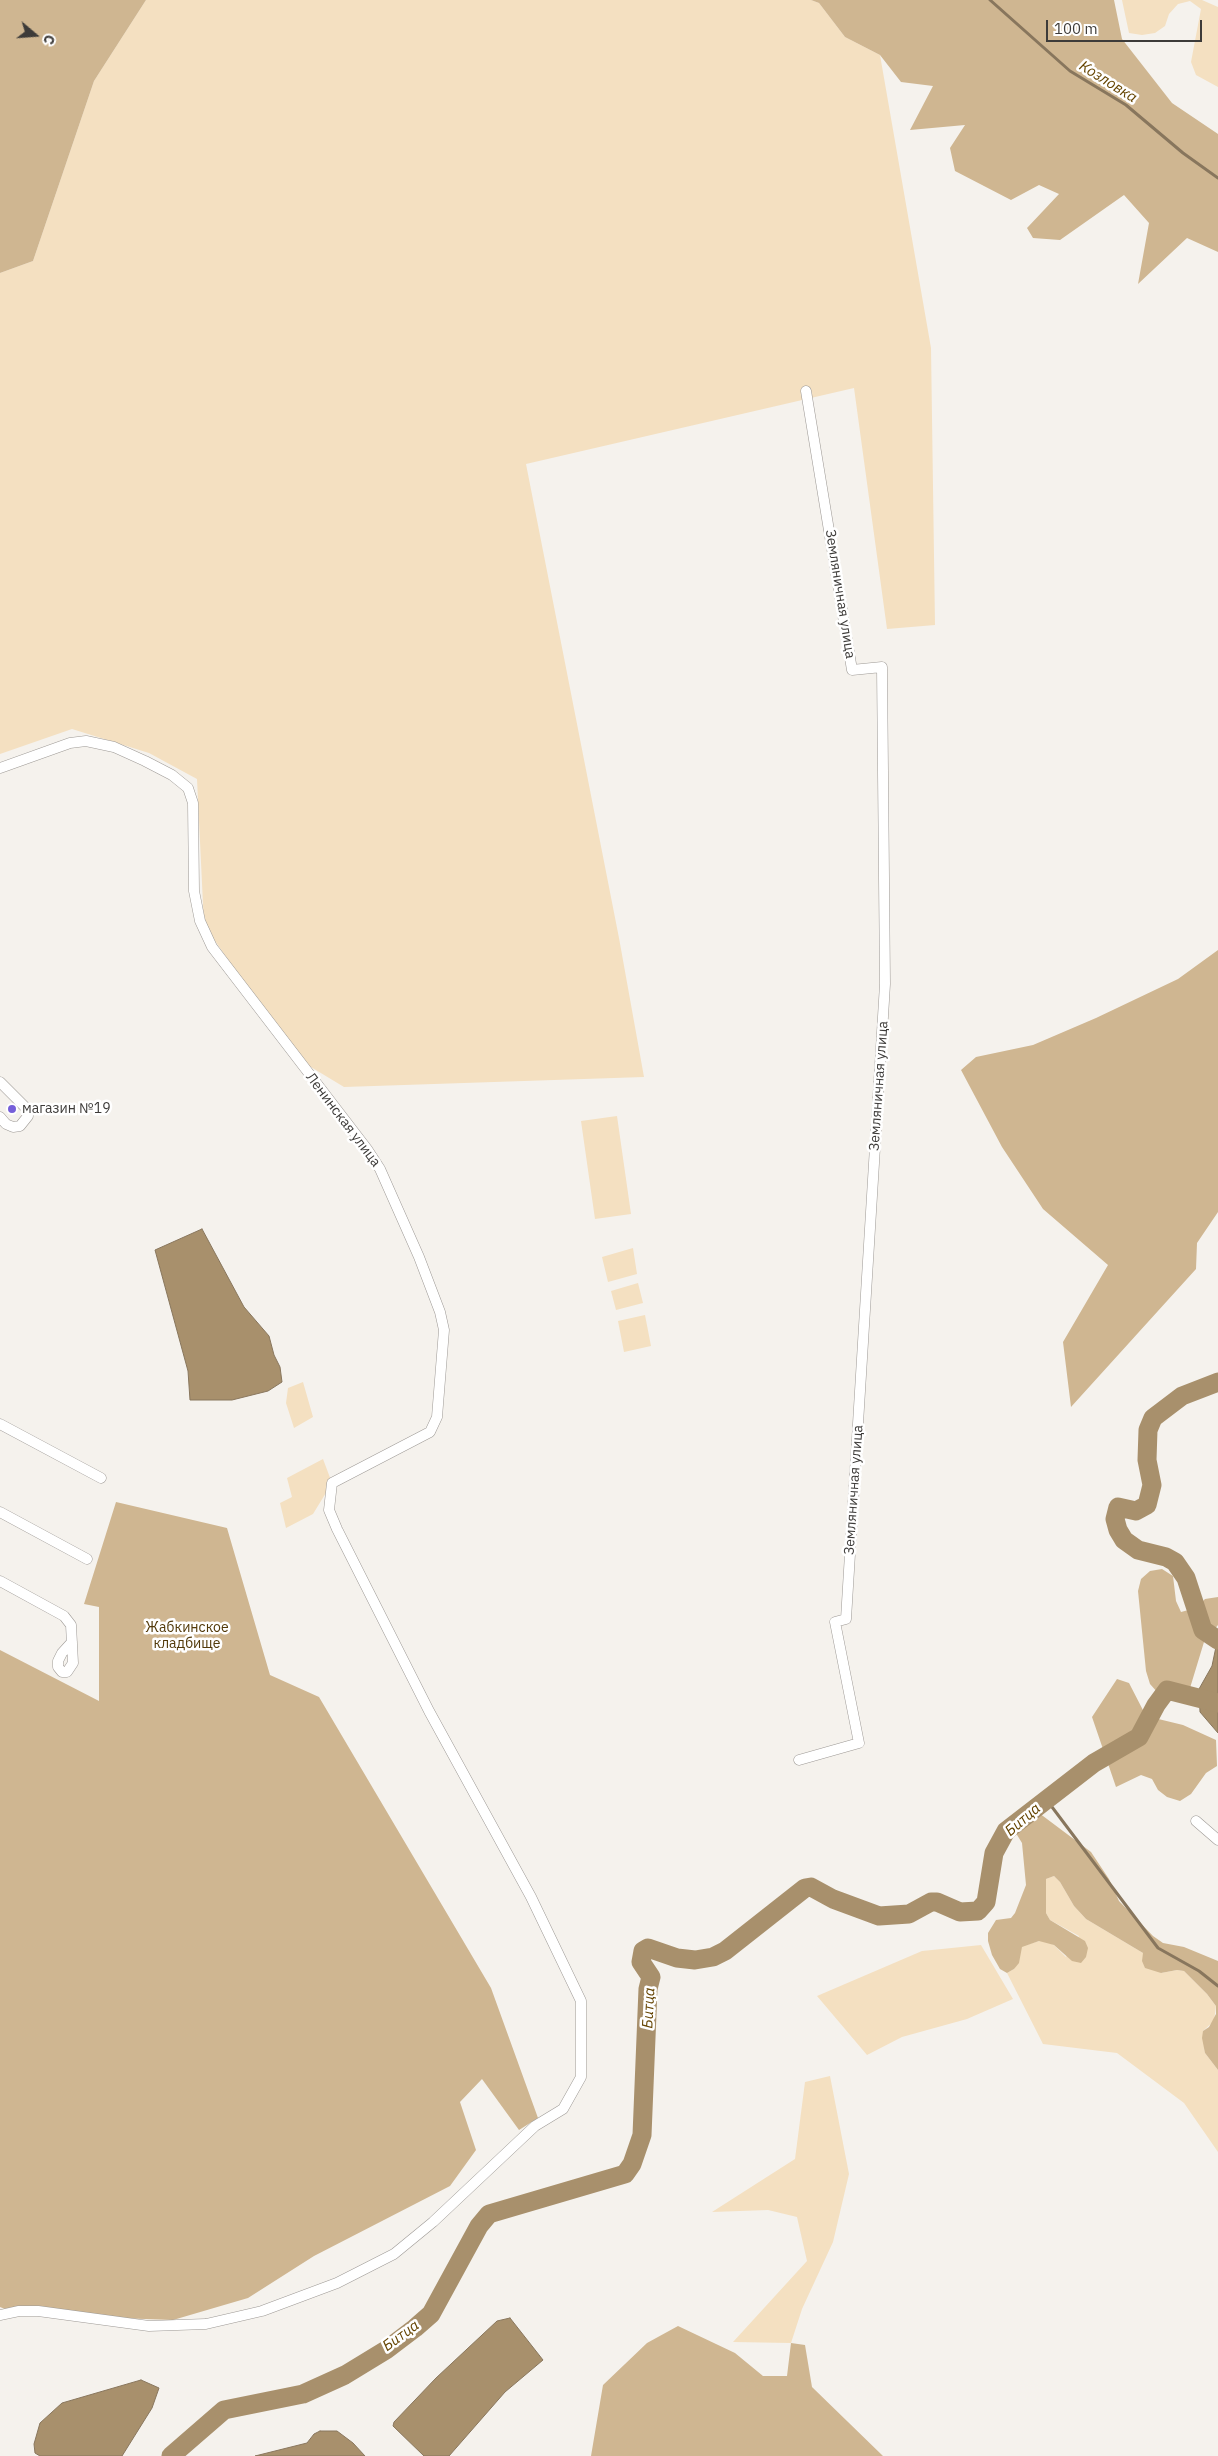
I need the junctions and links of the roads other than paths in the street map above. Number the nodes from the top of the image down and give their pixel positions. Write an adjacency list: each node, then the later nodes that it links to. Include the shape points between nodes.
1 (806, 391): 11 (street, Земляничная улица, via 852,670 882,667 885,984 846,1620 834,1622 859,1743)
2 (0, 768): 14 (street, Ленинская улица, via 70,743 86,741 114,747 172,774 188,788 193,803 194,892 200,921 212,947 380,1169 440,1312 444,1330 437,1417 430,1432 332,1483 329,1510 429,1711 531,1897 581,2001 581,2077 563,2109 535,2126 433,2222 394,2254 337,2283 262,2311 206,2324 149,2326 38,2311)
3 (0, 1082): 4 (street, via 26,1109 28,1116 20,1126 13,1127)
4 (0, 1117)
5 (0, 1424): 6 (street)
6 (101, 1478)
7 (0, 1512): 8 (street)
8 (87, 1559)
9 (0, 1581): 10 (street, via 64,1616 71,1625)
10 (72, 1642)
11 (799, 1760)
12 (1196, 1821): 13 (street)
13 (1218, 1840)
14 (0, 2315)

